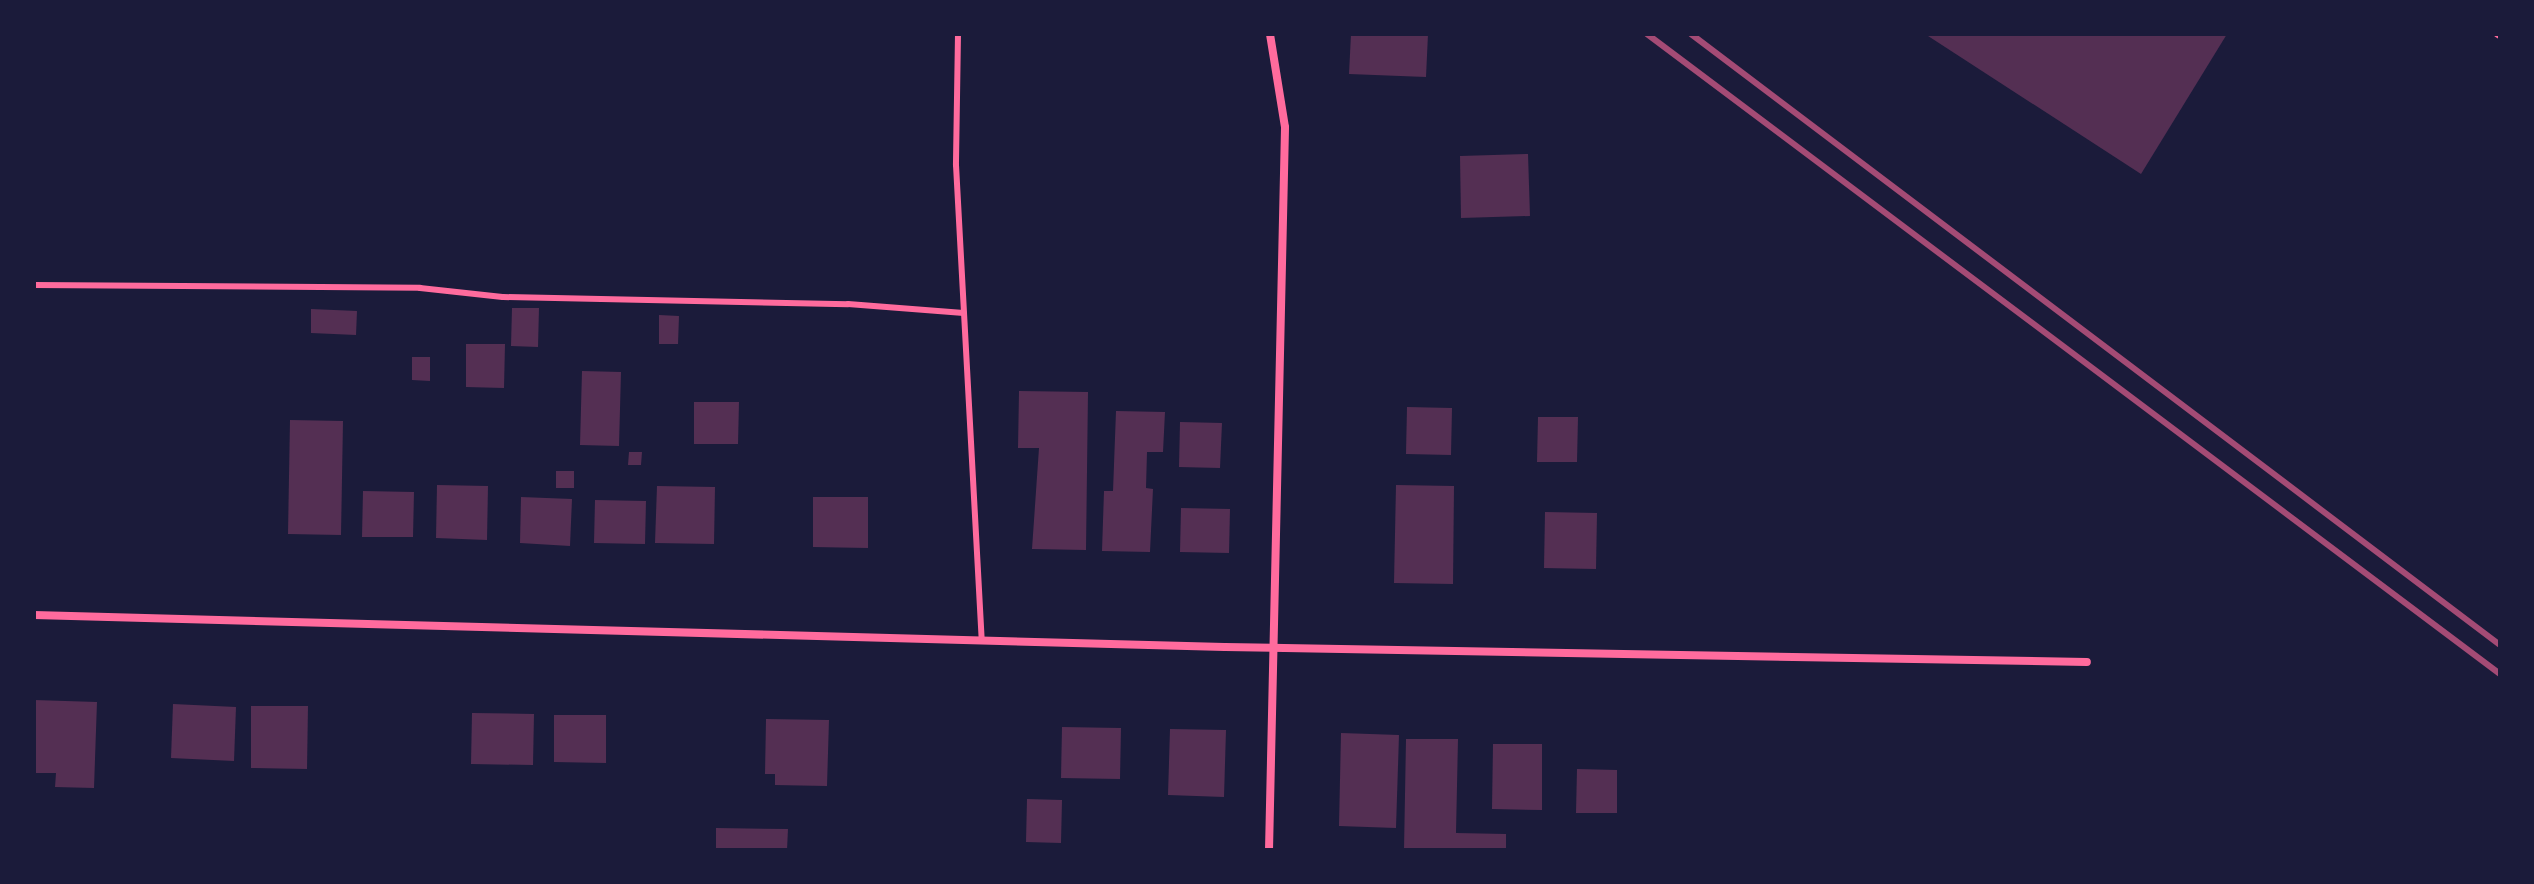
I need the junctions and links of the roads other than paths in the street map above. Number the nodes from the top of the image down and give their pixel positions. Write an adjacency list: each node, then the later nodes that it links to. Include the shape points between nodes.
1 (958, 34): 4 (lane, via 956,165)
2 (1270, 34): 7 (street, via 1285,127)
3 (34, 285): 4 (lane, via 420,288 503,297 848,304)
4 (964, 313): 6 (lane)
5 (34, 615): 6 (street)
6 (982, 638): 7 (street)
7 (1274, 647): 8 (street); 9 (street)
8 (2087, 662)
9 (1269, 850)

